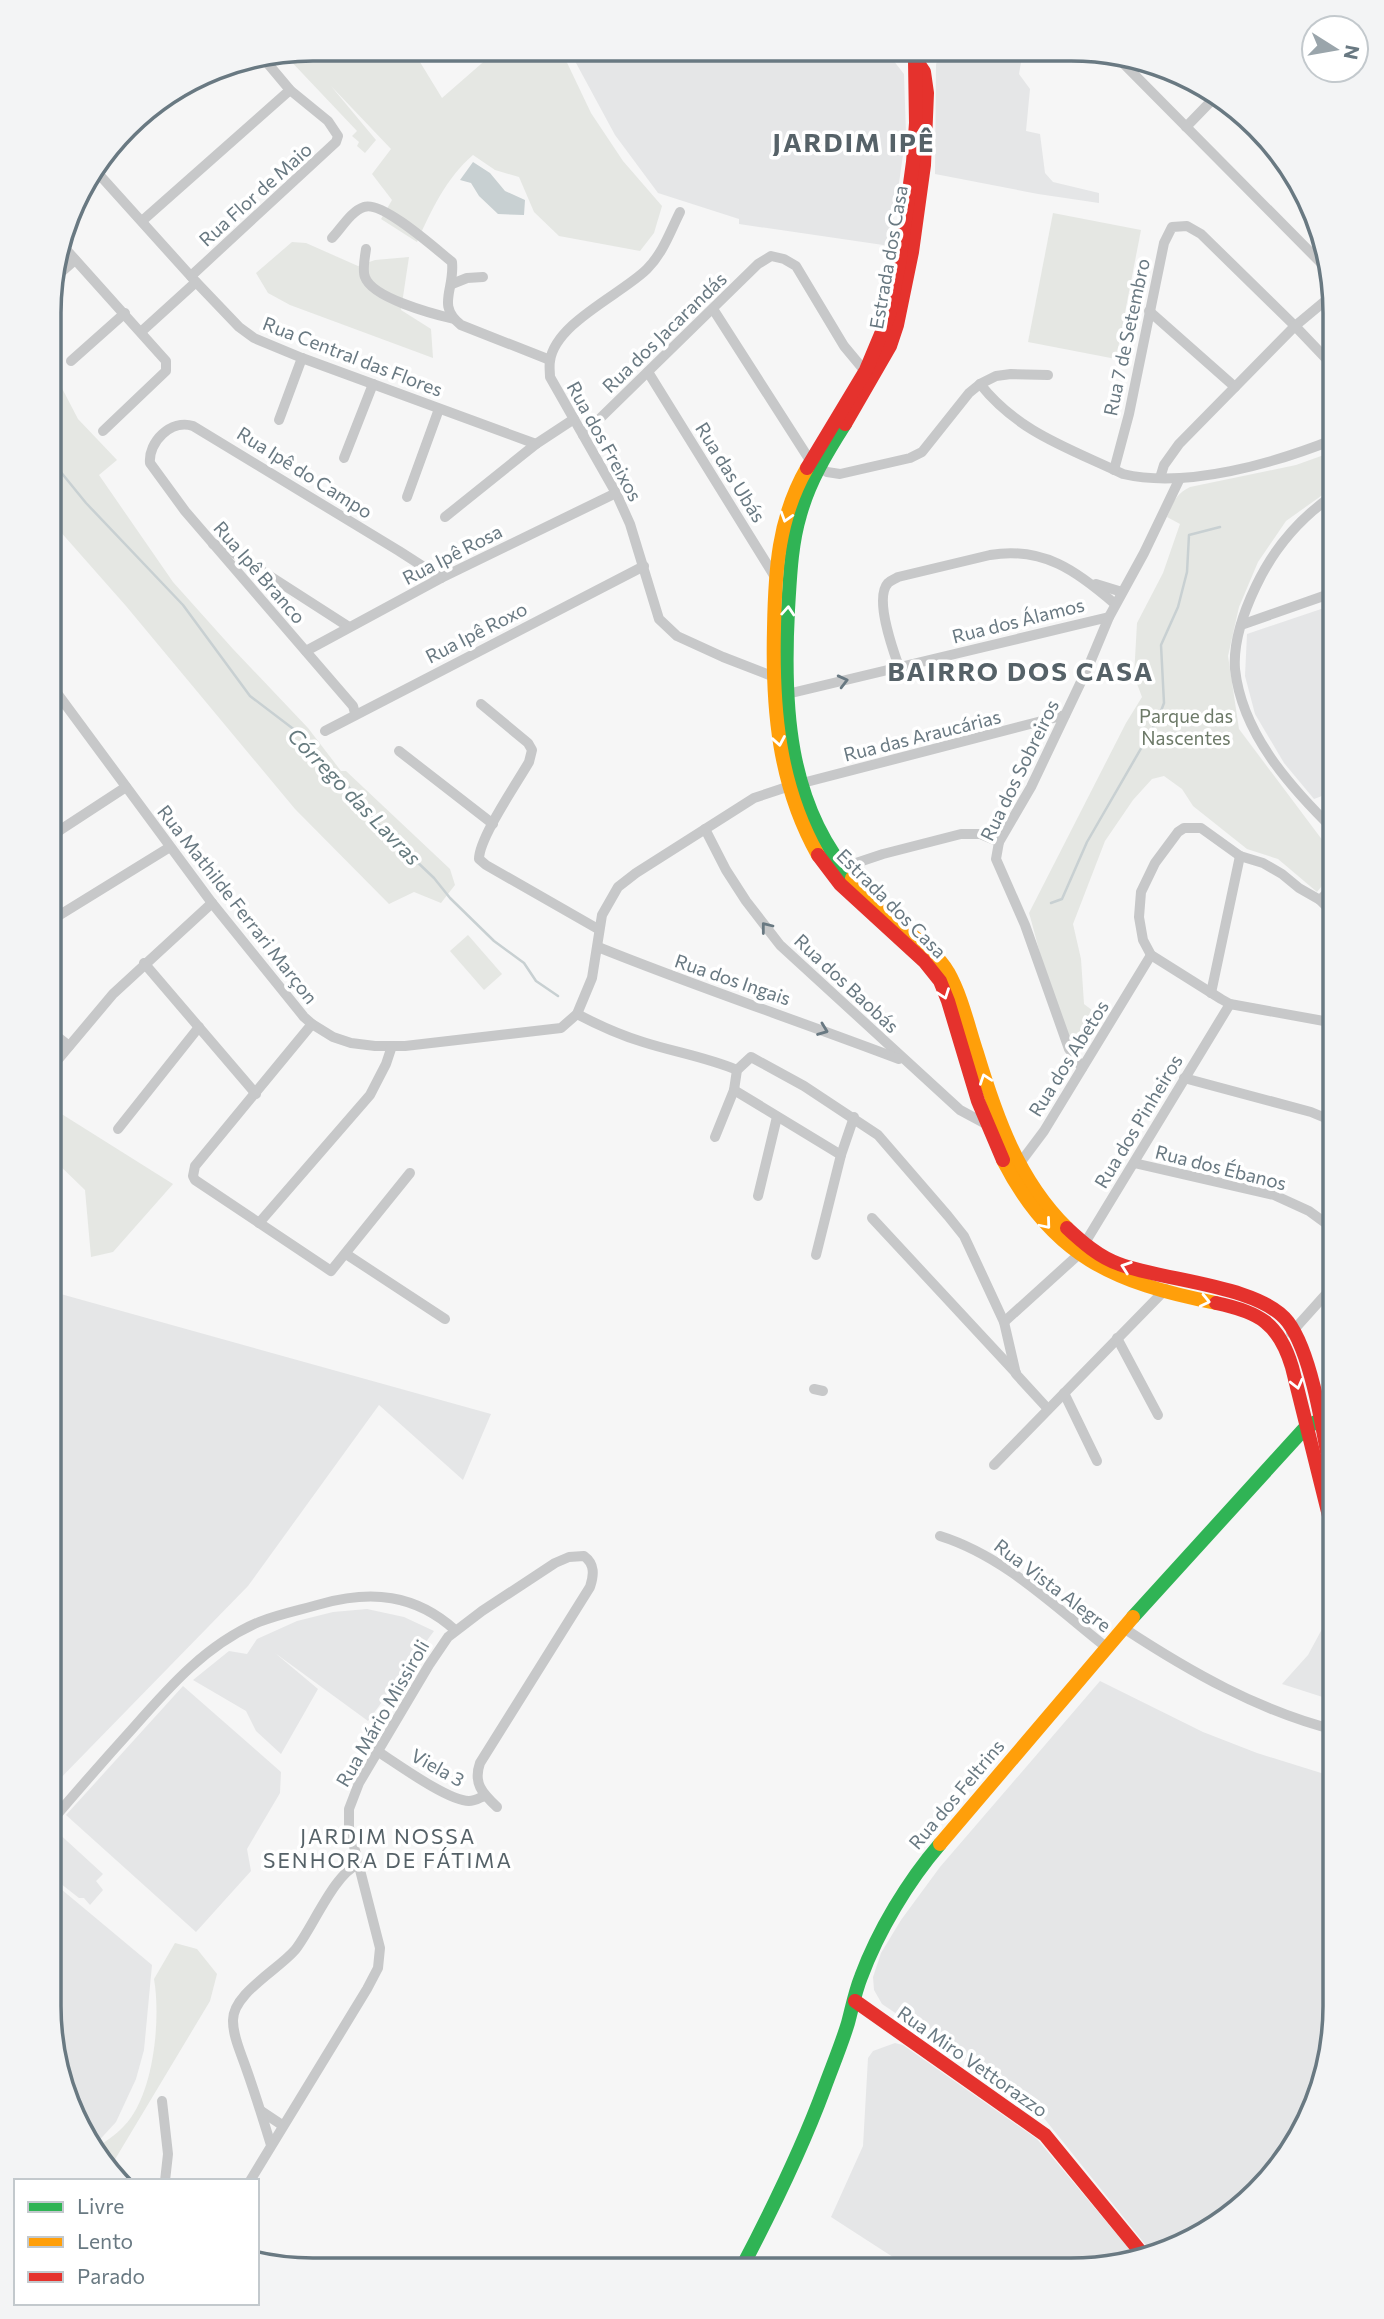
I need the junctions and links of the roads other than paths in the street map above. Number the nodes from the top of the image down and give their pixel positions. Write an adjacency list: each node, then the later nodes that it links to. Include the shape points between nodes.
1 (920, 61): 31 (main road, Estrada dos Casa, via 928,109 923,170 900,290 901,314 891,343)
2 (269, 65): 4 (street)
3 (1128, 68): 6 (street)
4 (290, 90): 9 (street); 17 (street, Rua Flor de Maio, via 328,121 338,136 332,148)
5 (1209, 103): 6 (street)
6 (1186, 127): 13 (street)
7 (101, 177): 9 (street, Rua Central das Flores)
8 (680, 212): 28 (street, via 648,268 575,323)
9 (142, 221): 17 (street, Rua Central das Flores)
10 (332, 238): 18 (street, via 364,206 374,206 453,262)
11 (366, 249): 23 (street, via 363,275 370,286 411,308)
12 (69, 253): 14 (street)
13 (1317, 259)
14 (75, 260): 15 (street); 22 (street)
15 (65, 269)
16 (483, 277): 18 (street)
17 (193, 279): 25 (street, Rua Flor de Maio); 27 (street, Rua Central das Flores, via 254,338)
18 (452, 284): 23 (street, via 448,310)
19 (1322, 303): 24 (street)
20 (713, 309): 30 (street, Rua dos Jacarandás); 31 (street, Rua dos Jacarandás, via 758,264 772,256 784,259 796,267 844,346); 45 (street)
21 (1149, 311): 24 (street, Rua 7 de Setembro, via 1168,232 1172,227 1187,226); 35 (street); 46 (street, Rua 7 de Setembro)
22 (125, 313): 25 (street); 29 (street)
23 (454, 319): 28 (street)
24 (1295, 326): 26 (street); 35 (street)
25 (142, 331): 39 (street, via 164,357 166,371)
26 (1323, 356)
27 (302, 358): 33 (street, Rua Central das Flores); 38 (street)
28 (550, 360): 37 (street, Rua dos Freixos, via 550,377)
29 (71, 361)
30 (648, 372): 40 (street, Rua dos Jacarandás); 55 (street, Rua das Ubás)
31 (868, 375): 45 (main road, Estrada dos Casa)
32 (1048, 375): 34 (street, via 1011,373)
33 (373, 384): 36 (street, Rua Central das Flores); 44 (street)
34 (980, 384): 45 (street, via 922,452 851,472 833,473); 46 (street, via 1029,429)
35 (1235, 387): 47 (street, via 1179,444)
36 (439, 409): 42 (street, Rua Central das Flores); 50 (street)
37 (573, 419): 40 (street, Rua dos Freixos); 42 (street)
38 (279, 420)
39 (103, 431)
40 (583, 435): 49 (street, Rua dos Freixos)
41 (1323, 443): 48 (street, via 1248,466)
42 (536, 444): 52 (street)
43 (151, 448): 53 (street, Rua Ipê Branco, via 150,463 155,471); 56 (street, Rua Ipê do Campo, via 170,428 193,426)
44 (344, 458)
45 (815, 465): 55 (main road, Estrada dos Casa, one-way to 55, via 792,497 778,546); 58 (main road, Estrada dos Casa, via 799,514)
46 (1114, 470): 47 (street)
47 (1160, 478): 48 (street)
48 (1180, 478): 59 (street, Rua dos Sobreiros)
49 (616, 493): 54 (street, Rua dos Freixos); 56 (street, Rua Ipê Rosa)
50 (407, 498)
51 (1323, 503): 63 (street, via 1280,543)
52 (445, 517)
53 (213, 544): 64 (street, via 223,546); 65 (street, Rua Ipê Branco)
54 (644, 566): 67 (street, Rua dos Freixos, via 659,620 677,636); 72 (street, Rua Ipê Roxo)
55 (775, 577): 58 (street); 67 (main road, Estrada dos Casa)
56 (441, 578): 64 (street, Rua Ipê Rosa)
57 (1092, 583): 59 (street); 61 (street); 66 (street, via 1050,559 1004,553 898,577 888,583 883,606)
58 (790, 584): 68 (main road, Estrada dos Casa, one-way to 58)
59 (1122, 592): 61 (street, Rua dos Sobreiros)
60 (1323, 597): 63 (street)
61 (1115, 604): 62 (street, Rua dos Sobreiros)
62 (1109, 617): 66 (street, Rua dos Álamos); 73 (street, Rua dos Sobreiros)
63 (1241, 625): 78 (street, via 1235,668 1254,730 1271,759)
64 (349, 627): 65 (street, Rua Ipê Rosa)
65 (306, 651): 72 (street, Rua Ipê Branco)
66 (899, 667): 69 (street, Rua dos Álamos, one-way to 66)
67 (771, 676): 68 (street); 69 (main road, Estrada dos Casa)
68 (786, 680): 69 (main road, Estrada dos Casa)
69 (779, 696): 76 (main road, Estrada dos Casa)
70 (61, 699): 77 (street, Rua Mathilde Ferrari Marçon)
71 (481, 704): 79 (street, via 532,750)
72 (355, 713): 74 (street, Rua Ipê Roxo)
73 (1065, 715): 76 (street, Rua das Araucárias); 82 (street, Rua dos Sobreiros)
74 (325, 731)
75 (399, 751): 79 (street)
76 (793, 785): 81 (street, via 754,799); 85 (main road, Estrada dos Casa)
77 (126, 787): 80 (street); 83 (street, Rua Mathilde Ferrari Marçon)
78 (1323, 818)
79 (493, 824): 91 (street, via 479,853 481,861)
80 (61, 829)
81 (705, 829): 91 (street, via 618,887); 100 (street, Rua dos Baobás, one-way to 81, via 780,944 732,881)
82 (999, 842): 85 (street, via 971,832); 108 (street, Rua dos Sobreiros, via 996,863 1026,925 1069,1049)
83 (170, 847): 88 (street, Rua Mathilde Ferrari Marçon); 90 (street)
84 (1240, 856): 87 (street, via 1263,863); 93 (street, via 1201,828 1178,832 1145,881 1139,903 1140,929); 95 (street)
85 (837, 869): 116 (main road, Estrada dos Casa, via 947,970)
86 (1323, 897): 87 (street)
87 (1320, 900): 89 (street)
88 (212, 903): 94 (street); 99 (street, Rua Mathilde Ferrari Marçon)
89 (1323, 903)
90 (61, 912)
91 (598, 929): 92 (street)
92 (598, 947): 97 (street, via 592,978); 103 (street, Rua dos Ingais, one-way to 103)
93 (1151, 955): 95 (street); 108 (street, Rua dos Abetos)
94 (144, 963): 101 (street); 104 (street)
95 (1211, 992): 96 (street)
96 (1230, 1004): 98 (street); 110 (street, Rua dos Pinheiros)
97 (577, 1014): 105 (street, Rua Mathilde Ferrari Marçon, via 561,1028 551,1030); 109 (street, via 643,1042)
98 (1323, 1021)
99 (312, 1024): 105 (street, Rua Mathilde Ferrari Marçon, via 351,1043); 112 (street)
100 (867, 1026): 103 (street); 107 (street, Rua dos Baobás)
101 (199, 1027): 112 (street); 117 (street)
102 (61, 1040): 104 (street)
103 (856, 1042): 107 (street, Rua dos Ingais)
104 (69, 1046): 106 (street)
105 (392, 1046): 126 (street, via 370,1095)
106 (61, 1056)
107 (903, 1060): 116 (street, Rua dos Baobás, via 960,1110)
108 (1082, 1068): 121 (street, Rua dos Abetos, via 1044,1131)
109 (737, 1070): 111 (street); 114 (street, via 754,1057)
110 (1184, 1078): 115 (street); 120 (street, Rua dos Pinheiros)
111 (734, 1090): 113 (street); 118 (street)
112 (256, 1094): 126 (street, via 193,1172 195,1180)
113 (777, 1117): 119 (street); 123 (street)
114 (854, 1117): 119 (street); 133 (street, via 887,1144 959,1229)
115 (1323, 1117)
116 (993, 1123): 121 (main road, Estrada dos Casa)
117 (118, 1129)
118 (715, 1137)
119 (841, 1155): 129 (street)
120 (1134, 1163): 125 (street, Rua dos Ébanos, via 1274,1195); 127 (street, Rua dos Pinheiros)
121 (1013, 1169): 127 (main road, Estrada dos Casa)
122 (410, 1173): 128 (street)
123 (758, 1196)
124 (872, 1218): 136 (street)
125 (1323, 1221)
126 (259, 1223): 128 (street, via 327,1270 336,1267)
127 (1081, 1250): 130 (main road, Estrada dos Casa); 133 (street, Rua dos Pinheiros)
128 (346, 1254): 132 (street)
129 (816, 1255)
130 (1168, 1286): 134 (main road, Estrada dos Casa, via 1247,1312); 135 (street)
131 (1323, 1297): 134 (street)
132 (445, 1319)
133 (1004, 1322): 136 (street)
134 (1288, 1336): 140 (main road, Estrada dos Casa, via 1305,1362); 141 (main road, Estrada dos Casa, one-way to 141)
135 (1117, 1338): 137 (street); 139 (street)
136 (1016, 1374): 138 (street)
137 (1064, 1393): 138 (street); 143 (street)
138 (1048, 1409): 144 (street)
139 (1158, 1415)
140 (1319, 1420): 141 (main road, Rua dos Feltrins); 142 (main road, Estrada dos Casa)
141 (1306, 1428): 145 (main road, Estrada dos Casa); 147 (main road, Rua dos Feltrins)
142 (1323, 1439)
143 (1097, 1461)
144 (994, 1465)
145 (1323, 1494)
146 (940, 1536): 149 (street, Rua Vista Alegre, via 965,1544 1006,1568)
147 (1125, 1629): 149 (main road, Rua dos Feltrins); 150 (street, via 1214,1683)
148 (455, 1630): 151 (street, Rua Mário Missiroli); 152 (street, Rua Mário Missiroli, via 561,1560 580,1555 591,1563 588,1591 480,1763 477,1778); 154 (street, via 418,1606 384,1596 343,1599 261,1621 193,1664)
149 (1106, 1647): 156 (main road, Rua dos Feltrins, via 925,1861 872,1952)
150 (1323, 1726)
151 (377, 1751): 152 (street, Viela 3, via 460,1800); 155 (street, Rua Mário Missiroli, via 349,1809)
152 (484, 1796): 153 (street)
153 (497, 1807)
154 (61, 1810)
155 (358, 1865): 158 (street, via 342,1875 291,1954 246,1994 235,2010 237,2043); 159 (street, Rua Mário Missiroli, via 380,1948 377,1968)
156 (855, 2001): 163 (main road, Rua Miro Vettorazzo, via 1045,2136); 164 (main road, Rua dos Feltrins, via 783,2187)
157 (162, 2101): 161 (street, via 168,2154)
158 (261, 2111): 159 (street); 160 (street)
159 (282, 2125): 160 (street, Rua Mário Missiroli)
160 (271, 2145): 162 (street, Rua Mário Missiroli)
161 (165, 2179)
162 (251, 2179)
163 (1138, 2248)
164 (747, 2258)

